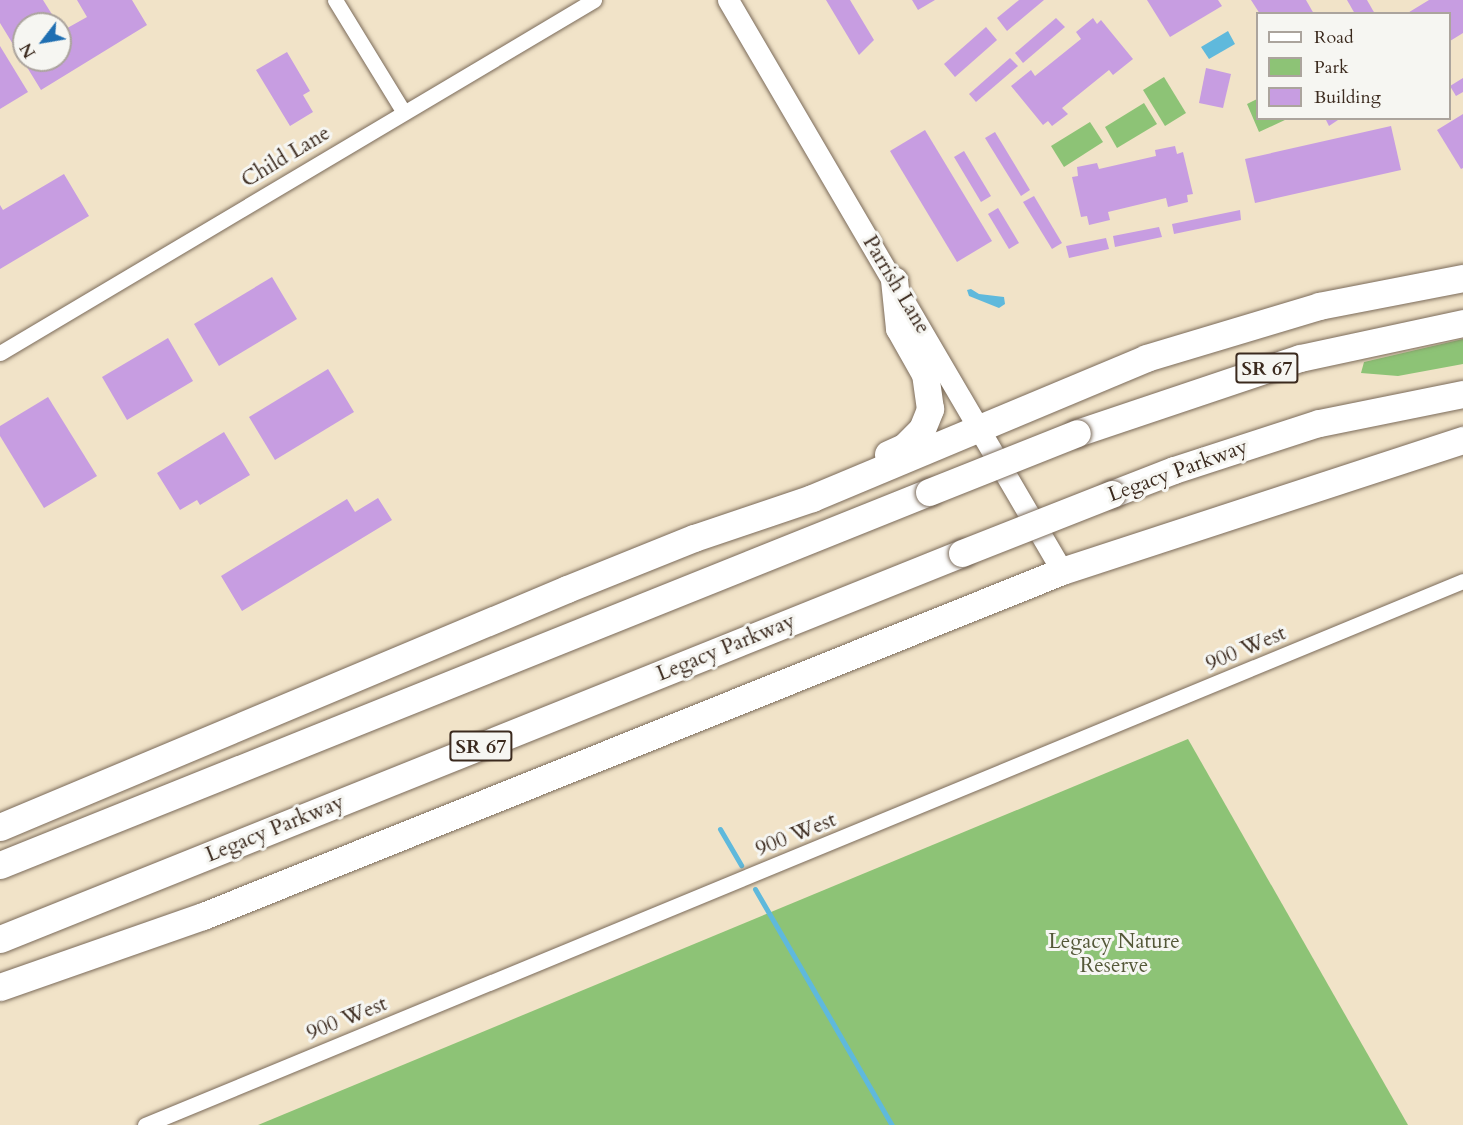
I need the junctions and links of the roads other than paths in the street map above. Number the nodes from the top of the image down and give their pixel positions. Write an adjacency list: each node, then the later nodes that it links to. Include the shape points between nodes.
1 (335, 0): 4 (street)
2 (594, 0): 4 (street, Child Lane)
3 (728, 0): 6 (main road, Parrish Lane)
4 (403, 111): 9 (street, Child Lane)
5 (1463, 278): 11 (highway, via 1319,306 1251,325 1146,358)
6 (894, 280): 8 (main road, Parrish Lane); 14 (highway, via 899,328 925,374 928,388 930,409 922,429 904,447)
7 (1463, 323): 18 (highway, SR 67, bridge, via 1300,358 1077,433)
8 (930, 341): 11 (main road, Parrish Lane); 13 (highway, via 945,404 935,434)
9 (0, 353)
10 (1463, 394): 19 (highway, Legacy Parkway / SR 67, bridge, via 1319,423 1173,470)
11 (980, 427): 13 (highway); 15 (main road, Parrish Lane)
12 (1463, 440): 15 (highway)
13 (919, 453): 14 (highway, via 812,498)
14 (694, 538): 17 (highway)
15 (1062, 571): 20 (highway, via 203,916)
16 (1463, 581): 21 (street, 900 West)
17 (0, 827)
18 (0, 865)
19 (0, 939)
20 (0, 987)
21 (145, 1125)

